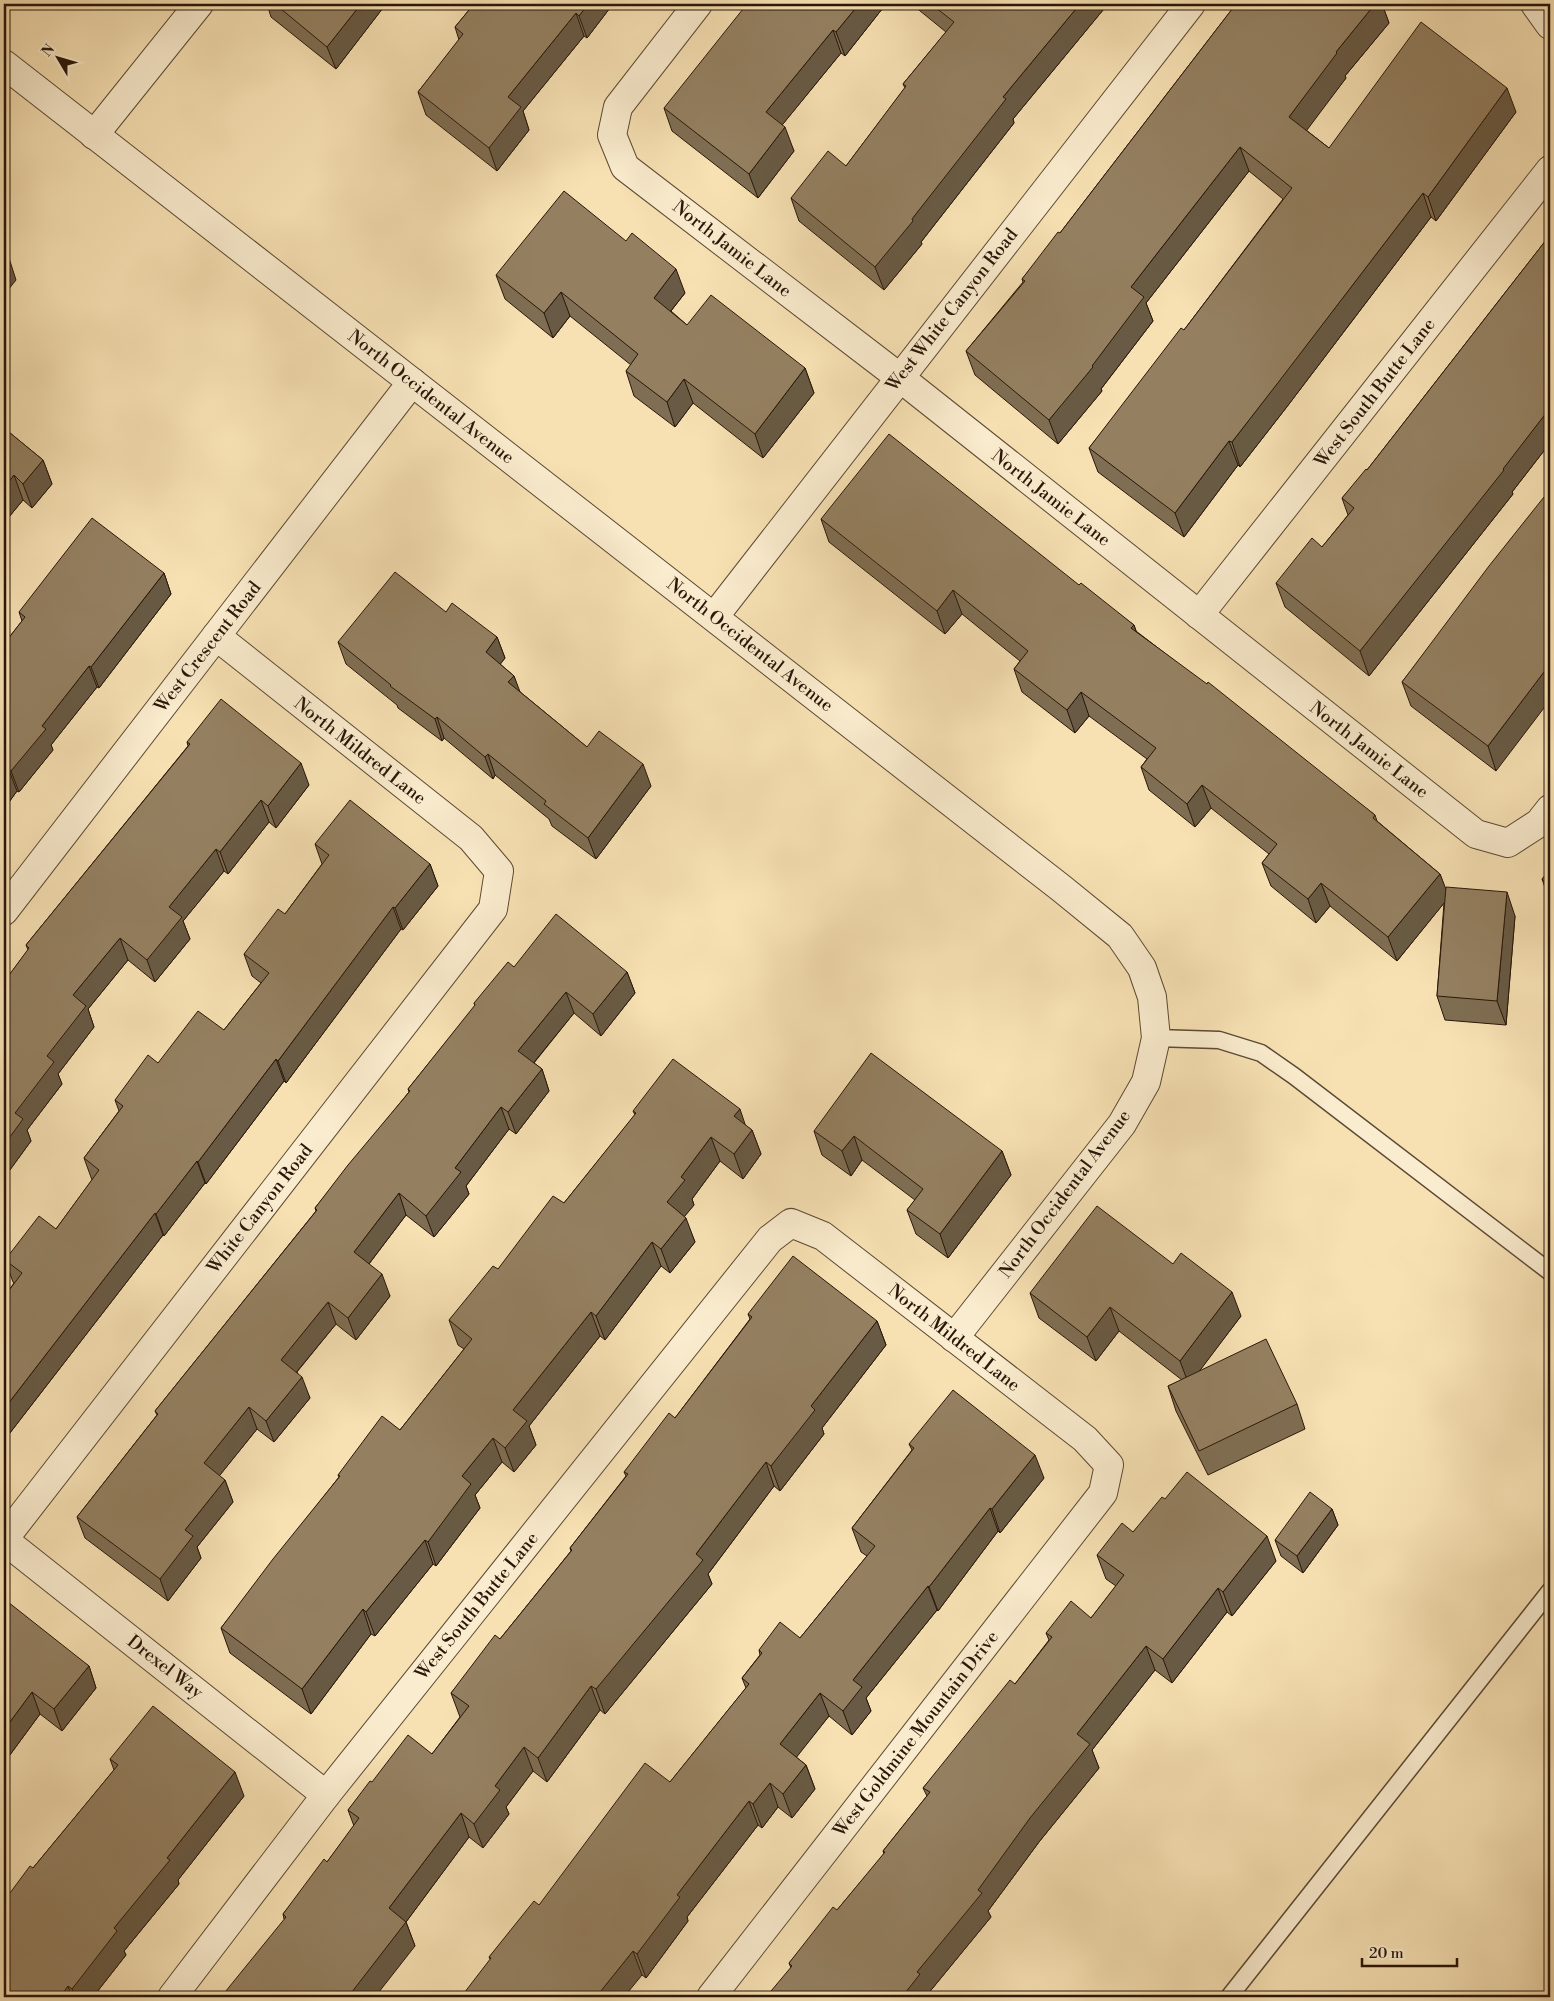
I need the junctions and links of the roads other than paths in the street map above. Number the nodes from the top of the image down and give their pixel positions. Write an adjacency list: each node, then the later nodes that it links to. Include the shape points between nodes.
1 (199, 4): 7 (street)
2 (698, 4): 9 (street, North Jamie Lane, via 618,107 612,135 625,167)
3 (1191, 4): 9 (street, West White Canyon Road)
4 (1535, 4): 5 (street)
5 (1550, 25)
6 (4, 64): 7 (street, North Occidental Avenue)
7 (94, 135): 10 (street, North Occidental Avenue)
8 (1550, 170): 11 (street, West South Butte Lane)
9 (899, 377): 11 (street, North Jamie Lane); 12 (street, West White Canyon Road)
10 (412, 382): 12 (street, North Occidental Avenue); 13 (street, West Crescent Road)
11 (1199, 615): 14 (street, North Jamie Lane, via 1476,834 1508,843 1539,823)
12 (714, 617): 17 (street, North Occidental Avenue, via 1120,936 1142,968 1152,998)
13 (216, 636): 15 (street, North Mildred Lane, via 471,838); 16 (street, West Crescent Road)
14 (1550, 809)
15 (499, 871): 22 (street, White Canyon Road, via 493,909)
16 (4, 911)
17 (1156, 1038): 19 (lane, via 1219,1040 1262,1053); 20 (street, North Occidental Avenue, via 1146,1082 1122,1124)
18 (791, 1223): 20 (street, North Mildred Lane, via 823,1236); 24 (street, West South Butte Lane, via 770,1239)
19 (1550, 1272)
20 (954, 1338): 21 (street, North Mildred Lane, via 1085,1438)
21 (1109, 1465): 26 (street, West Goldmine Mountain Drive, via 1103,1493)
22 (4, 1539): 24 (street, Drexel Way)
23 (1550, 1591): 27 (lane)
24 (326, 1795): 25 (street, West South Butte Lane)
25 (172, 1997)
26 (711, 1997)
27 (1229, 1997)

